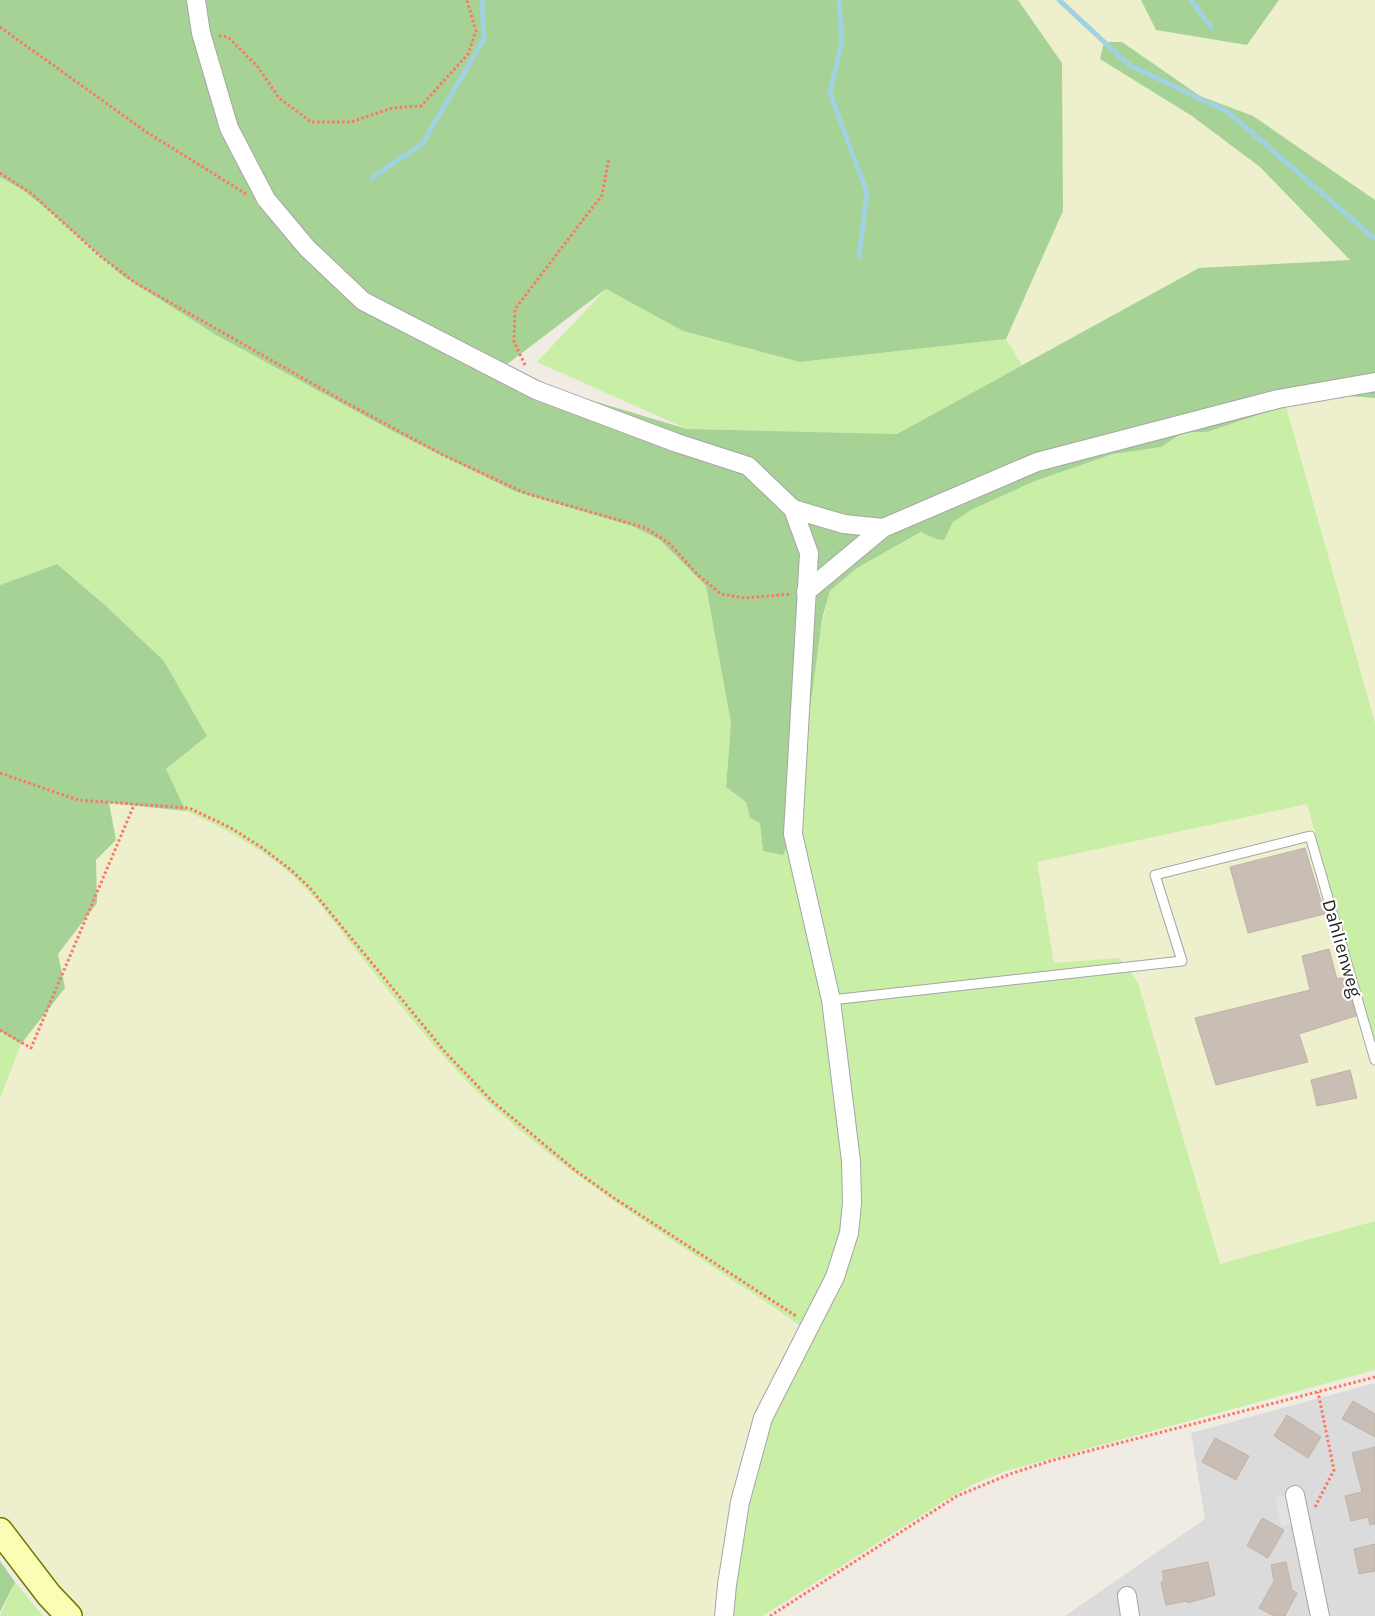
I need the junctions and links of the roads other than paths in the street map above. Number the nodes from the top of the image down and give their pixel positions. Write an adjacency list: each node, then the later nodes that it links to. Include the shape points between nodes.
1 (196, 0): 3 (street, via 201,33 229,128 266,199 307,248 363,301 536,390 748,466)
2 (1375, 382): 4 (street, via 1278,398 1037,462)
3 (793, 509): 4 (street, via 844,524); 5 (street, via 809,553)
4 (883, 528): 5 (street)
5 (806, 592): 6 (street, via 792,834)
6 (831, 1000): 7 (lane, Dahlienweg, via 1182,962 1155,875 1310,836); 12 (street, via 851,1161 849,1233 838,1268 812,1326 763,1418 740,1502)
7 (1375, 1060)
8 (1294, 1495): 14 (street)
9 (0, 1531): 11 (street)
10 (1127, 1596): 13 (street)
11 (69, 1616)
12 (724, 1616)
13 (1130, 1616)
14 (1320, 1616)

